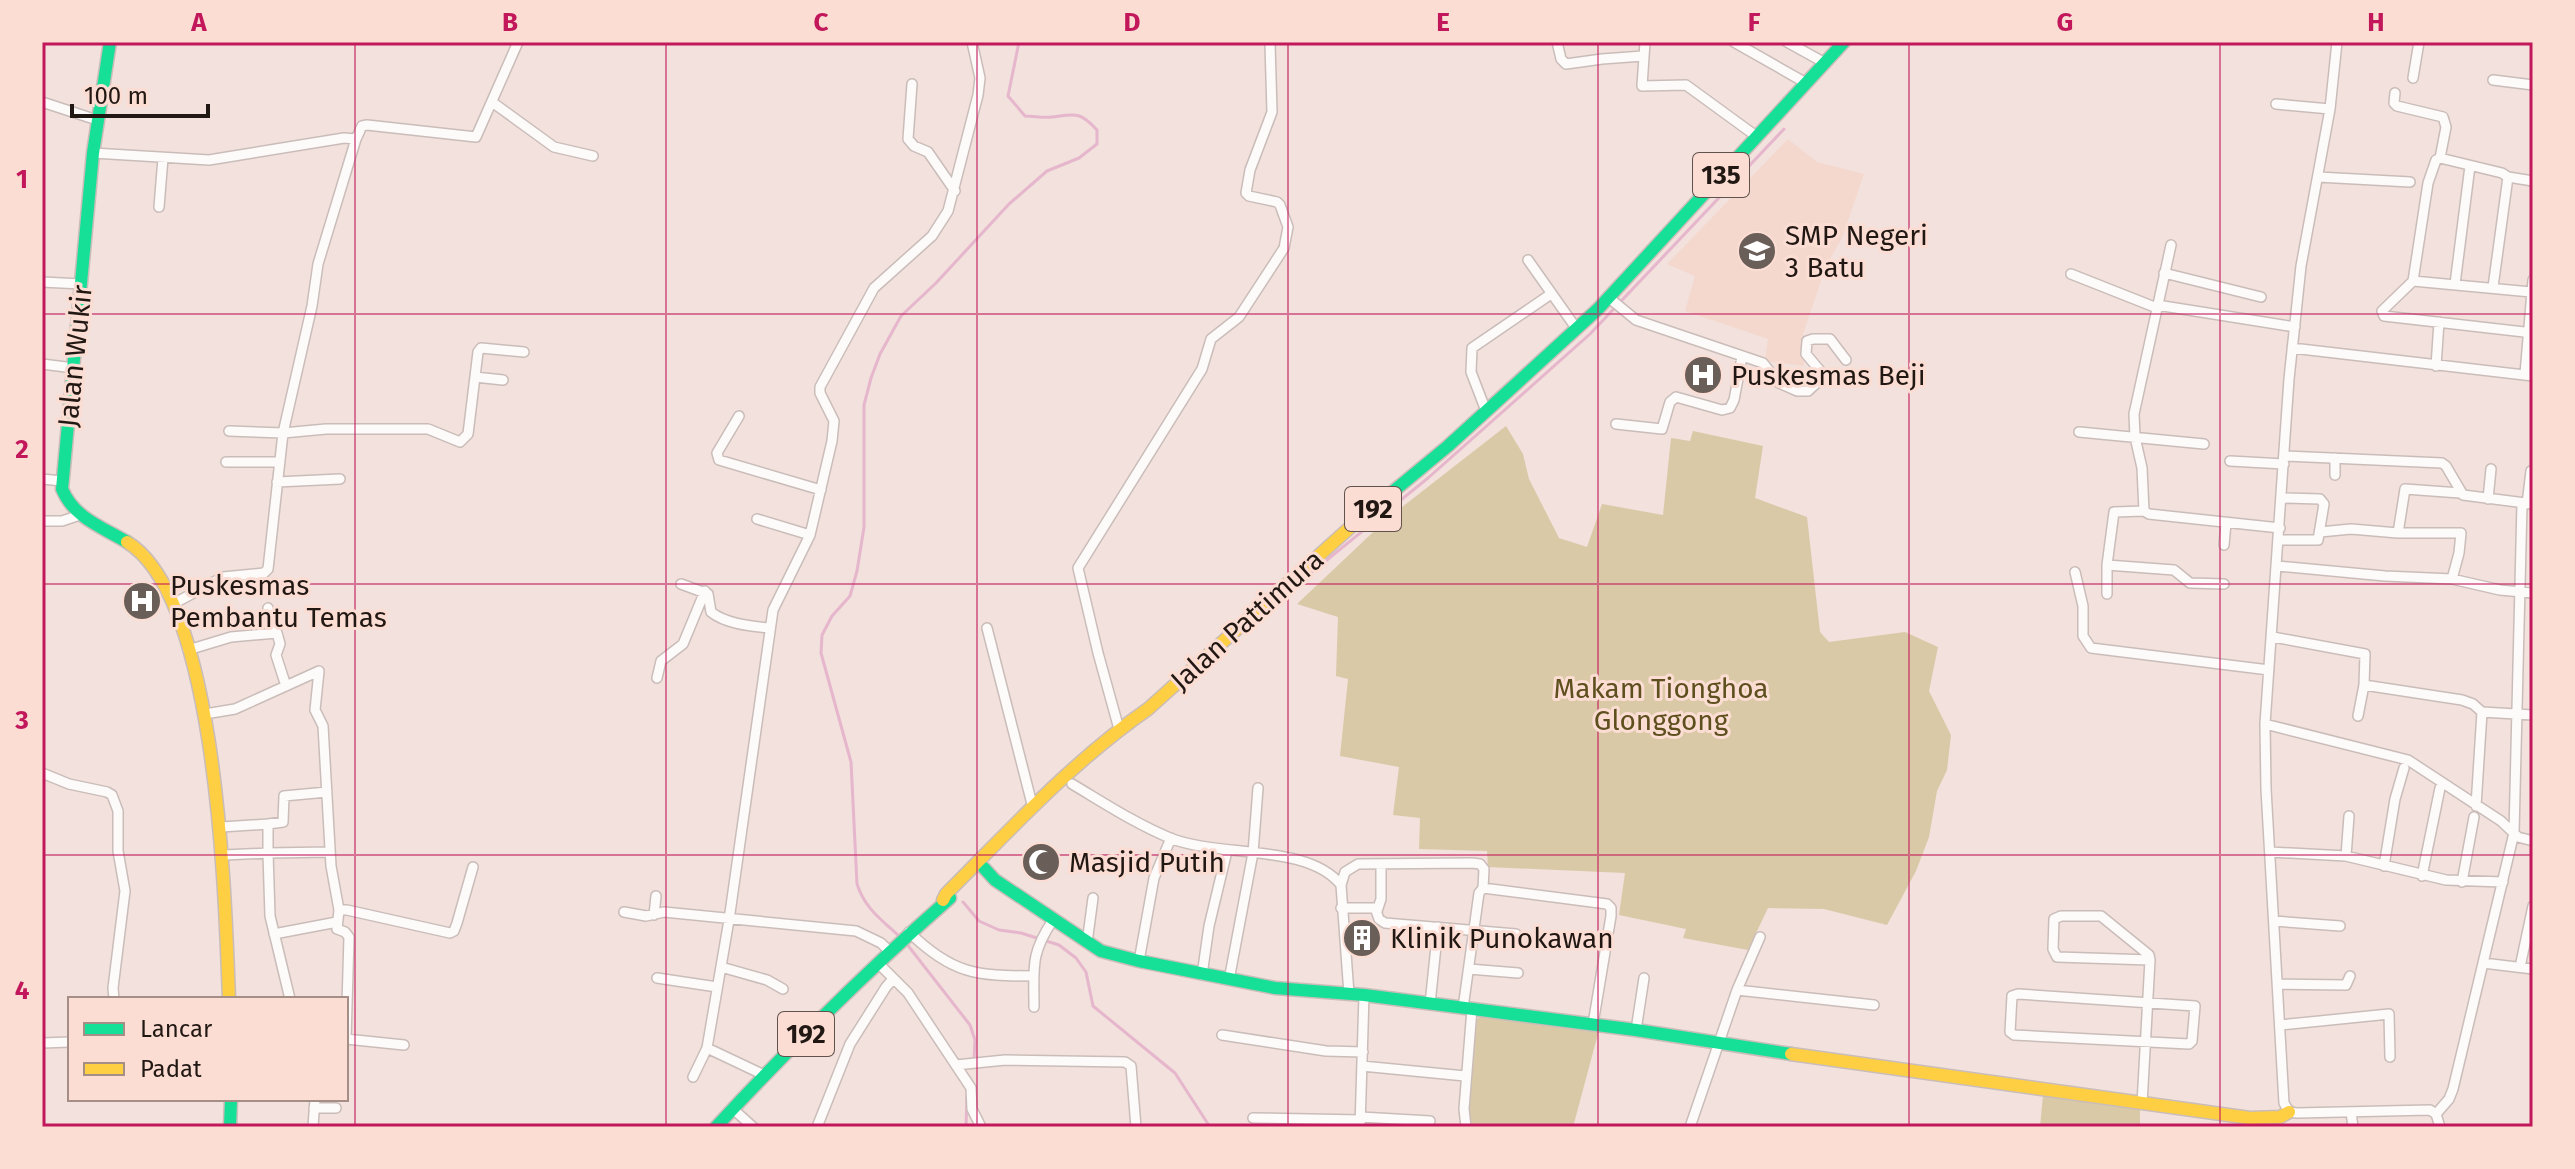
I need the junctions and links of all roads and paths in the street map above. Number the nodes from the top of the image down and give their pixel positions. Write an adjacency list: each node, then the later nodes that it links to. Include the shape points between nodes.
1 (110, 42): 24 (street, Jalan Wukir)
2 (518, 42): 21 (street)
3 (972, 42): 36 (street, via 980,78)
4 (1557, 42): 12 (street, via 1566,64)
5 (1645, 42): 12 (street)
6 (1734, 42): 16 (street)
7 (1787, 42): 13 (street)
8 (1844, 42): 13 (street, 135)
9 (2337, 42): 23 (street)
10 (2419, 42): 14 (street)
11 (1270, 44): 132 (street, via 1272,112 1246,193 1280,205 1288,227 1284,248 1239,317 1211,339 1202,369 1078,568)
12 (1643, 56): 25 (street, via 1642,86 1686,85)
13 (1825, 63): 16 (street, 135)
14 (2413, 78)
15 (2493, 80): 18 (street)
16 (1806, 83): 25 (street, 135)
17 (912, 84): 36 (street, via 908,139 928,152)
18 (2533, 85)
19 (2395, 93): 30 (street, via 2397,106 2443,117)
20 (42, 102): 24 (street)
21 (492, 102): 26 (street, via 476,137 367,125); 28 (street, via 554,147)
22 (2276, 104): 23 (street)
23 (2330, 109): 32 (street)
24 (97, 120): 27 (street, Jalan Wukir)
25 (1756, 136): 51 (street, 135)
26 (356, 139): 29 (street, via 209,160); 73 (street, via 318,264)
27 (93, 153): 29 (street); 45 (street, Jalan Wukir)
28 (593, 156)
29 (163, 158): 37 (street)
30 (2440, 158): 31 (street); 43 (street, via 2428,183)
31 (2470, 166): 33 (street); 46 (street)
32 (2318, 177): 35 (street); 55 (street)
33 (2508, 177): 34 (street); 47 (street)
34 (2533, 181)
35 (2410, 182)
36 (955, 191): 88 (street, via 932,236 870,295 822,381 820,393 834,421)
37 (159, 207)
38 (2171, 245): 40 (street)
39 (1528, 260): 49 (street)
40 (2164, 273): 50 (street); 52 (street)
41 (2071, 274): 52 (street)
42 (2533, 280): 48 (street)
43 (2413, 281): 46 (street); 54 (street, via 2384,308 2384,316)
44 (42, 282): 45 (street)
45 (82, 284): 64 (street, Jalan Wukir)
46 (2455, 284): 47 (street)
47 (2493, 287): 48 (street)
48 (2531, 292): 57 (street)
49 (1551, 294): 56 (street); 68 (street, via 1472,348 1471,372)
50 (2261, 297)
51 (1615, 302): 53 (street, 135); 60 (street, via 1647,325)
52 (2157, 306): 55 (street); 74 (street, via 2134,414)
53 (1598, 309): 56 (street, Jalan Pattimura / 192)
54 (2439, 322): 57 (street); 63 (street)
55 (2295, 327): 58 (street)
56 (1576, 328): 68 (street, Jalan Pattimura / 192)
57 (2531, 333): 65 (street)
58 (2292, 348): 63 (street); 77 (street)
59 (524, 352): 66 (street, via 481,348)
60 (1742, 357): 61 (street, via 1764,364 1779,383 1805,392 1822,376 1806,354 1807,341 1830,339); 70 (street, via 1730,408 1676,397 1662,429)
61 (1846, 360)
62 (42, 364): 64 (street)
63 (2436, 366): 65 (street)
64 (74, 368): 86 (street, Jalan Wukir)
65 (2529, 375)
66 (475, 377): 67 (street); 73 (street, via 468,434 460,442 428,429)
67 (503, 380)
68 (1486, 411): 125 (street, Jalan Pattimura / 192)
69 (739, 416): 88 (street, via 717,453 719,460)
70 (1616, 424)
71 (229, 431): 73 (street)
72 (2079, 432): 74 (street)
73 (283, 433): 80 (street)
74 (2135, 437): 75 (street); 93 (street)
75 (2204, 444)
76 (2335, 458): 77 (street); 83 (street); 89 (street, via 2444,464)
77 (2284, 460): 78 (street); 90 (street)
78 (2230, 461)
79 (226, 462): 80 (street)
80 (279, 462): 87 (street)
81 (2491, 469): 91 (street)
82 (2531, 471): 92 (street)
83 (2335, 475)
84 (42, 479): 86 (street)
85 (340, 479): 87 (street)
86 (62, 481): 94 (street, via 64,498)
87 (277, 482): 114 (street, via 268,569 223,577)
88 (821, 490): 101 (street)
89 (2460, 493): 91 (street); 100 (street, via 2405,489)
90 (2282, 498): 98 (street); 99 (street, via 2322,500)
91 (2488, 499): 92 (street)
92 (2528, 504): 111 (street)
93 (2144, 511): 97 (street); 104 (street, via 2114,512)
94 (80, 515): 96 (street); 114 (street, via 139,549)
95 (757, 519): 101 (street)
96 (42, 521)
97 (2226, 523): 98 (street); 103 (street)
98 (2280, 528): 102 (street)
99 (2320, 532): 100 (street); 102 (street, via 2318,540)
100 (2398, 533): 107 (street, via 2461,533)
101 (810, 535): 116 (street, via 778,596)
102 (2279, 540): 105 (street)
103 (2224, 545)
104 (2107, 565): 109 (street, via 2174,570 2190,583); 113 (street)
105 (2277, 566): 107 (street); 119 (street)
106 (2075, 572): 121 (street, via 2083,636 2091,648)
107 (2452, 579): 111 (street)
108 (681, 584): 110 (street)
109 (2224, 584)
110 (705, 591): 116 (street, via 712,614); 122 (street, via 683,644 661,661)
111 (2518, 592): 112 (street); 128 (street)
112 (2533, 593)
113 (2107, 594)
114 (173, 604): 120 (street)
115 (268, 608): 118 (street)
116 (769, 628): 173 (street)
117 (987, 628): 140 (street)
118 (277, 633): 120 (street, via 231,637); 124 (street, via 281,646 276,655)
119 (2273, 637): 121 (street); 123 (street, via 2365,654)
120 (188, 650): 127 (street)
121 (2269, 670): 131 (street)
122 (657, 678)
123 (2364, 685): 126 (street, via 2462,700); 130 (street)
124 (286, 686): 127 (street, via 235,709); 138 (street, via 319,671 315,710 323,726)
125 (1148, 709): 132 (street, Jalan Pattimura / 192); 135 (street, Jalan Pattimura / 192)
126 (2482, 712): 128 (street); 139 (street)
127 (205, 714): 144 (street)
128 (2518, 714): 129 (street); 145 (street)
129 (2533, 715)
130 (2358, 716)
131 (2265, 724): 139 (street, via 2408,760); 150 (street)
132 (1119, 729): 140 (street, Jalan Pattimura / 192)
133 (2404, 768): 156 (street)
134 (42, 773): 206 (street, via 107,792 118,811 125,891)
135 (1072, 784): 146 (street); 158 (street, Jalan Pattimura / 192)
136 (1258, 788): 152 (street)
137 (2440, 788): 159 (street)
138 (327, 792): 143 (street, via 284,796 283,822); 149 (street)
139 (2476, 806): 145 (street)
140 (1033, 808): 166 (street, Jalan Pattimura / 192)
141 (2349, 816): 154 (street)
142 (2474, 817): 160 (street)
143 (268, 824): 144 (street); 151 (street)
144 (221, 827): 153 (street)
145 (2514, 833): 147 (street); 161 (street)
146 (1171, 838): 148 (street); 186 (street, via 1154,878)
147 (2533, 841)
148 (1227, 851): 152 (street); 193 (street)
149 (330, 852): 151 (street); 169 (street)
150 (2270, 852): 154 (street); 175 (street)
151 (268, 853): 153 (street); 180 (street)
152 (1253, 853): 162 (street, via 1288,856); 199 (street)
153 (224, 855): 207 (street)
154 (2346, 856): 156 (street)
155 (1381, 864): 162 (street, via 1351,866); 163 (street, via 1480,864); 170 (street)
156 (2384, 866): 159 (street)
157 (473, 867): 169 (street, via 450,933)
158 (989, 874): 166 (street, Jalan Pattimura / 192); 174 (street)
159 (2422, 876): 160 (street)
160 (2462, 882): 161 (street)
161 (2503, 882): 187 (street)
162 (1341, 885): 168 (street)
163 (1483, 888): 179 (street); 215 (street, via 1610,906)
164 (656, 896): 172 (street)
165 (1093, 898): 184 (street)
166 (943, 900): 183 (street, Jalan Pattimura / 192)
167 (2533, 906): 189 (street)
168 (1341, 908): 170 (street); 204 (street)
169 (339, 910): 176 (street)
170 (1377, 911): 178 (street, via 1385,923)
171 (624, 912): 172 (street)
172 (654, 915): 173 (street)
173 (729, 920): 183 (street, via 859,932 881,943); 188 (street)
174 (1053, 920): 184 (street); 195 (street, via 1039,941)
175 (2274, 921): 177 (street); 200 (street)
176 (337, 922): 180 (street); 209 (street, via 338,931 349,937)
177 (2340, 926)
178 (1438, 927): 179 (street); 211 (street)
179 (1474, 930): 181 (street); 190 (street)
180 (274, 934): 208 (street)
181 (1516, 934)
182 (1760, 937): 203 (street)
183 (900, 941): 194 (street, Jalan Pattimura / 192); 195 (street, via 960,969)
184 (1087, 943): 186 (street)
185 (2150, 960): 185 (street, via 2146,951 2101,916 2054,919 2057,957); 210 (street)
186 (1139, 961): 193 (street)
187 (2483, 963): 189 (street); 240 (street, via 2453,1089)
188 (721, 967): 201 (street); 202 (street)
189 (2520, 967): 191 (street)
190 (1469, 969): 192 (street); 214 (street)
191 (2533, 969)
192 (1518, 973)
193 (1202, 975): 199 (street)
194 (887, 976): 228 (street, via 908,993); 230 (street, Jalan Pattimura / 192); 248 (street, via 850,1044)
195 (1034, 976): 213 (street)
196 (2350, 976): 200 (street, via 2346,985)
197 (657, 978): 201 (street)
198 (1644, 978): 217 (street)
199 (1229, 980): 204 (street)
200 (2277, 984): 216 (street)
201 (717, 987): 225 (street)
202 (783, 989)
203 (1737, 990): 212 (street); 222 (street)
204 (1349, 994): 205 (street)
205 (1364, 995): 211 (street); 226 (street)
206 (114, 997)
207 (229, 997)
208 (290, 997)
209 (347, 997)
210 (2149, 1001): 223 (street); 223 (street, via 2197,1008 2191,1043); 223 (street, via 2012,996 2011,1034)
211 (1430, 1004): 214 (street)
212 (1874, 1005)
213 (1034, 1007)
214 (1468, 1008): 215 (street); 231 (street)
215 (1593, 1024): 217 (street)
216 (2280, 1025): 227 (street, via 2389,1014); 238 (street, via 2284,1103)
217 (1636, 1030): 222 (street)
218 (1222, 1035): 226 (street)
219 (348, 1039): 224 (street)
220 (68, 1042): 221 (street)
221 (42, 1043)
222 (1719, 1043): 235 (street); 252 (street)
223 (2146, 1043): 235 (street)
224 (404, 1045)
225 (707, 1048): 230 (street); 232 (street)
226 (1363, 1052): 229 (street)
227 (2390, 1057)
228 (956, 1065): 249 (street, via 969,1084); 250 (street, via 1125,1062 1131,1066)
229 (1362, 1066): 231 (street); 242 (street)
230 (764, 1075): 237 (street, Jalan Pattimura / 192)
231 (1465, 1076): 251 (street)
232 (693, 1077)
233 (231, 1101): 244 (street)
234 (314, 1103): 236 (street); 245 (street)
235 (2142, 1104): 238 (street, via 2250,1118)
236 (336, 1108)
237 (733, 1109): 246 (street, Jalan Pattimura / 192); 247 (street)
238 (2289, 1112): 239 (street)
239 (2351, 1112): 240 (street); 253 (street)
240 (2436, 1114): 254 (street)
241 (1253, 1118): 242 (street)
242 (1361, 1121): 243 (street)
243 (1430, 1121)
244 (230, 1127)
245 (313, 1127)
246 (716, 1127)
247 (753, 1127)
248 (817, 1127)
249 (981, 1127)
250 (1136, 1127)
251 (1466, 1127)
252 (1690, 1127)
253 (2353, 1127)
254 (2440, 1127)

